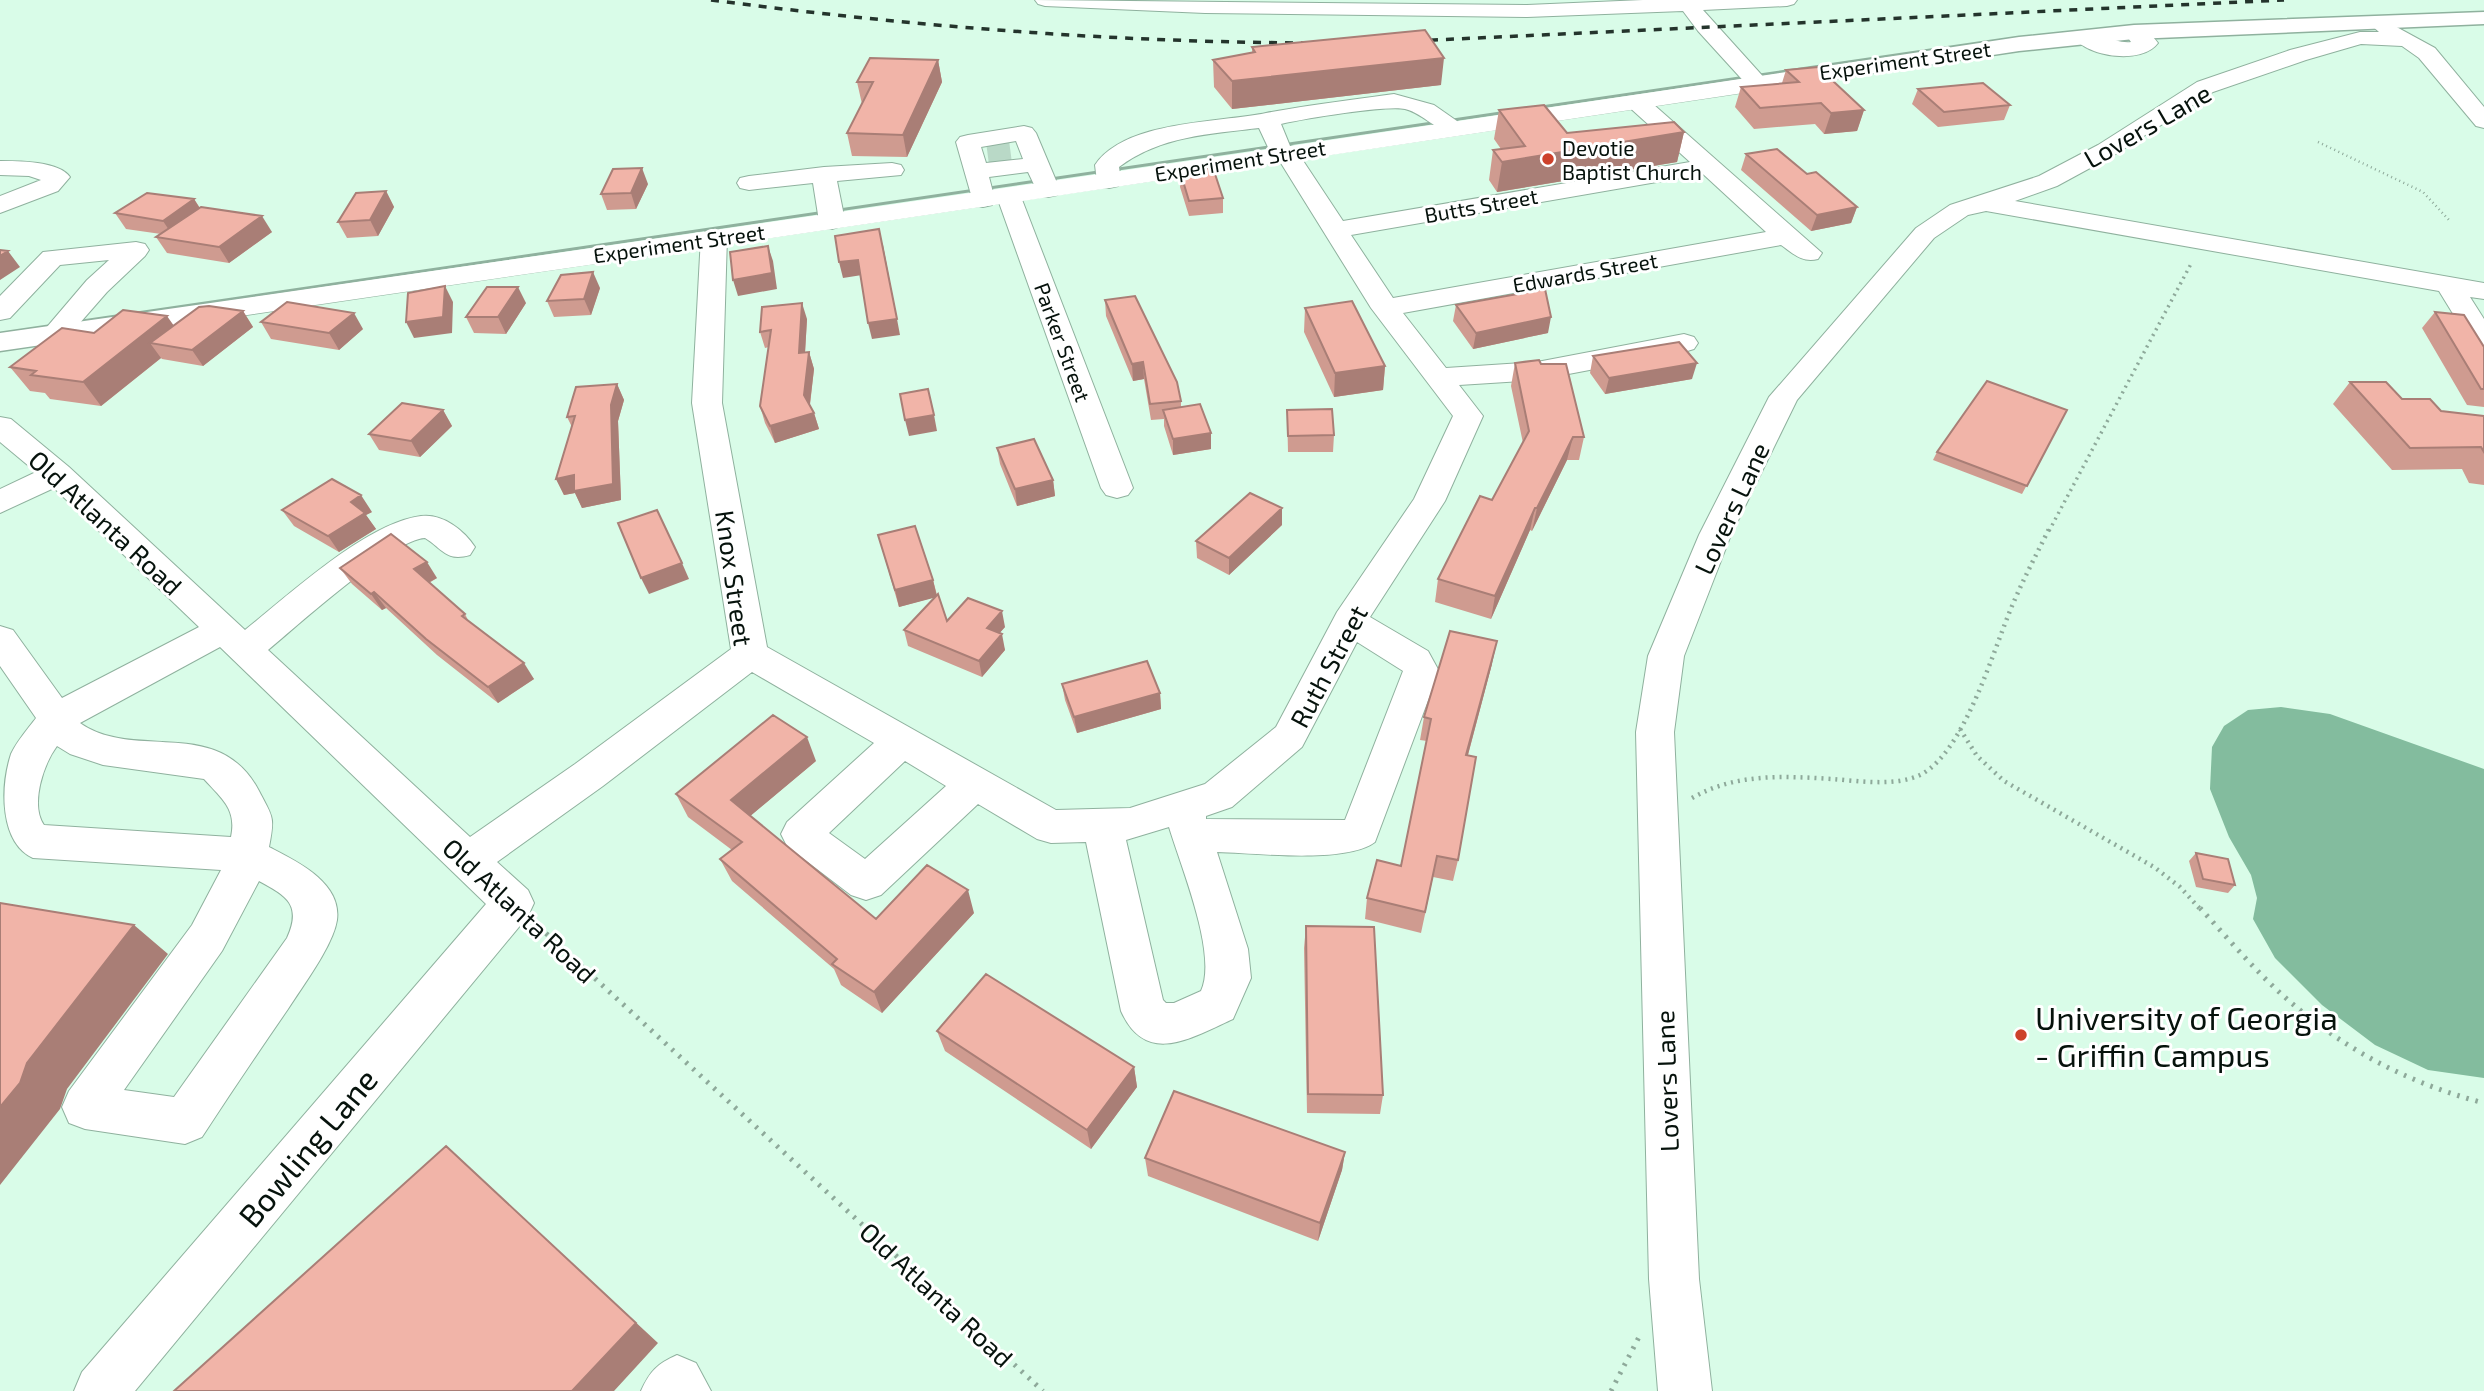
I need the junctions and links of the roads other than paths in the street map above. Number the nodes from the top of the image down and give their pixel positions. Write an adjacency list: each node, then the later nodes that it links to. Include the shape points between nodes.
1 (1045, 0): 4 (street, via 1527,11)
2 (1787, 0): 3 (street)
3 (1716, 1): 4 (street)
4 (1689, 5): 7 (street)
5 (2484, 18): 6 (main road, Experiment Street)
6 (2393, 32): 7 (main road, Experiment Street, via 2134,32); 10 (street, via 2427,53); 21 (street, Lovers Lane, via 2286,59 2205,88 2059,175)
7 (1757, 82): 8 (main road, Experiment Street)
8 (1637, 102): 11 (main road, Experiment Street); 13 (street)
9 (1268, 120): 11 (street, via 1403,102 1424,107); 12 (street, Ruth Street); 17 (street, via 1161,137 1117,156 1107,165)
10 (2484, 121)
11 (1455, 128): 12 (main road, Experiment Street)
12 (1284, 153): 17 (main road, Experiment Street); 24 (street, Ruth Street)
13 (1709, 166): 24 (street, Butts Street); 25 (street)
14 (0, 168): 22 (street, via 31,169 58,177 50,186)
15 (892, 170): 16 (street)
16 (824, 174): 18 (street); 23 (street)
17 (1109, 181): 19 (main road, Experiment Street)
18 (748, 183)
19 (1048, 190): 20 (main road, Experiment Street); 20 (street, Parker Street, via 1002,159)
20 (996, 198): 23 (main road, Experiment Street); 40 (street, Parker Street)
21 (1987, 203): 28 (street); 58 (street, Lovers Lane, via 1959,210 1925,233 1784,397 1715,535 1666,656 1655,732 1658,855 1674,1279)
22 (0, 205)
23 (832, 221): 26 (main road, Experiment Street)
24 (1335, 230): 31 (street, Ruth Street)
25 (1786, 236): 27 (street); 31 (street, Edwards Street)
26 (714, 237): 33 (main road, Experiment Street); 46 (street, Knox Street, via 707,403)
27 (1808, 253)
28 (2449, 285): 29 (street); 35 (street)
29 (2484, 291)
30 (81, 304): 32 (street); 32 (street, via 136,250 52,258); 33 (street)
31 (1385, 308): 37 (street, Ruth Street)
32 (3, 309)
33 (55, 334): 34 (main road, Experiment Street)
34 (0, 342)
35 (2484, 342)
36 (1685, 343): 37 (street, via 1537,371)
37 (1440, 377): 43 (street, Ruth Street, via 1468,416 1429,501)
38 (0, 426): 39 (street, Old Atlanta Road)
39 (58, 474): 41 (street); 45 (street, Old Atlanta Road)
40 (1117, 488)
41 (0, 502)
42 (458, 547): 45 (street, via 438,530 425,526 405,530)
43 (1349, 621): 50 (street, Ruth Street, via 1289,737); 50 (street, via 1415,660 1421,671 1361,830 1344,838)
44 (0, 639): 47 (street)
45 (233, 640): 47 (street); 53 (street, Old Atlanta Road)
46 (750, 654): 48 (street, Ruth Street); 53 (street, Knox Street)
47 (57, 718): 52 (street, via 67,734 83,744 200,761 218,768 240,793 254,821); 52 (street, via 30,754 21,779 19,821 33,841)
48 (902, 741): 49 (street, Ruth Street); 49 (street, via 801,834 866,883)
49 (975, 783): 51 (street, Ruth Street, via 1051,827)
50 (1188, 821): 51 (street, Ruth Street); 51 (street, via 1227,949 1229,978 1217,1005 1176,1023 1157,1024 1143,1010)
51 (1102, 825)
52 (247, 855): 52 (street, via 235,889 207,938 85,1107 185,1121 303,950 316,920 313,902 295,880)
53 (467, 861): 54 (street, Old Atlanta Road)
54 (513, 903): 55 (street, Bowling Lane)
55 (101, 1391)
56 (668, 1391): 57 (street, via 677,1382)
57 (684, 1391)
58 (1685, 1391)

